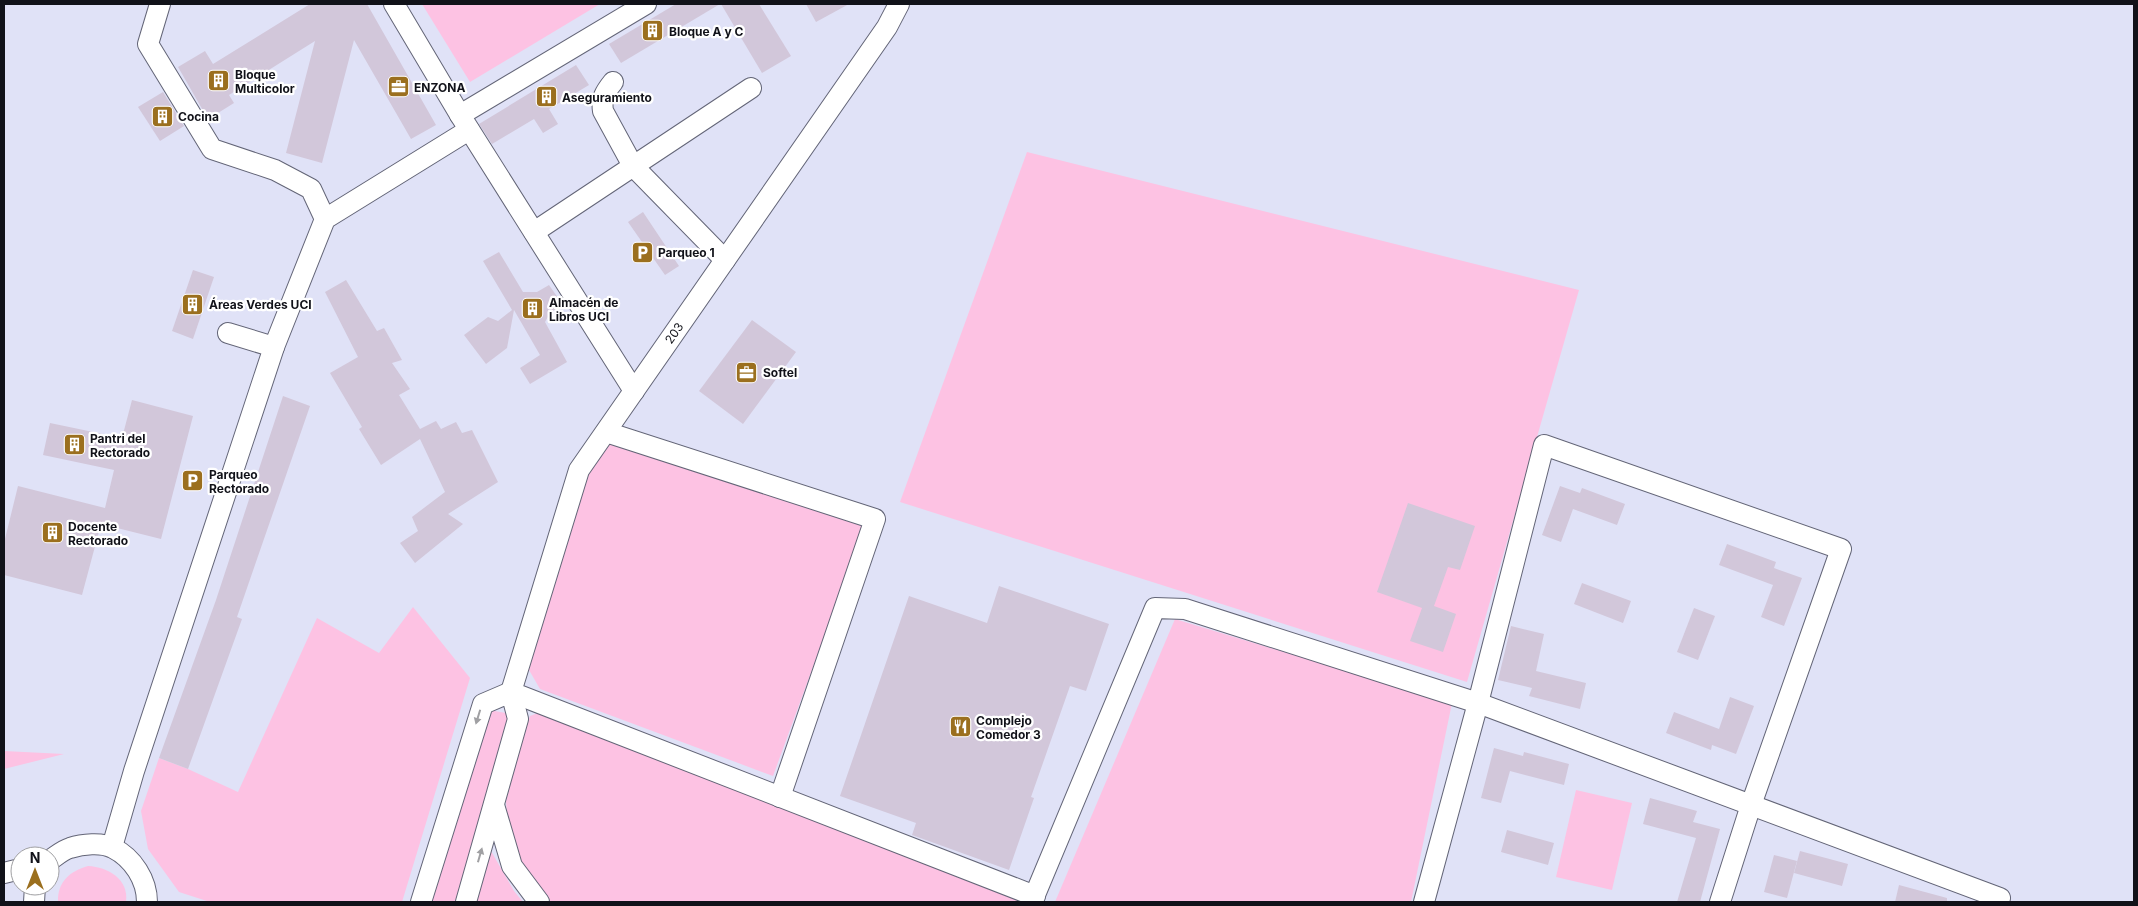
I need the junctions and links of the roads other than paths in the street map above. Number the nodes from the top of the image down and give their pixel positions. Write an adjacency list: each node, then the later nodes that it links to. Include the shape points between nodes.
1 (160, 4): 9 (street, via 148,44 212,149 275,170 311,189)
2 (394, 4): 7 (street)
3 (646, 4): 7 (street)
4 (899, 4): 11 (street, 203, via 887,28)
5 (613, 82): 8 (street, via 604,92 603,111)
6 (751, 88): 8 (street)
7 (464, 123): 9 (street); 10 (street)
8 (633, 166): 10 (street); 11 (street)
9 (325, 219): 13 (street)
10 (534, 232): 14 (street)
11 (725, 260): 14 (street, 203)
12 (228, 333): 13 (street)
13 (274, 347): 21 (street)
14 (634, 391): 15 (street, 203)
15 (606, 432): 16 (street, 203, via 579,470); 18 (street, via 875,519)
16 (511, 692): 18 (street); 19 (street, via 518,718); 25 (street, one-way to 25, via 483,704)
17 (1478, 703): 20 (street); 20 (street, via 1544,445 1841,549); 23 (street, via 1185,609 1155,608); 28 (street)
18 (780, 796): 23 (street)
19 (494, 805): 26 (street, one-way to 19); 27 (street, via 512,866)
20 (1751, 805): 29 (street); 30 (street, via 2000,898)
21 (112, 847): 22 (street, via 94,844 69,848); 24 (street, via 134,864 144,881)
22 (60, 854)
23 (1034, 899)
24 (149, 901)
25 (421, 902)
26 (466, 902)
27 (539, 902)
28 (1424, 902)
29 (1720, 902)
30 (1998, 902)

